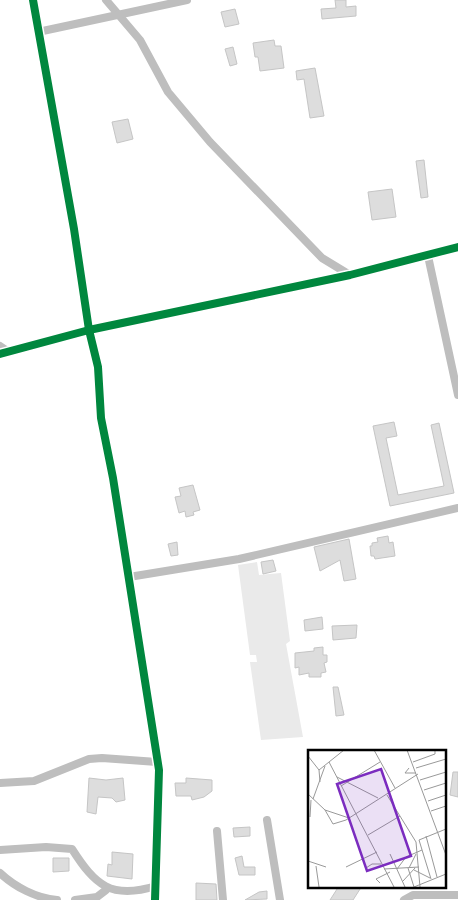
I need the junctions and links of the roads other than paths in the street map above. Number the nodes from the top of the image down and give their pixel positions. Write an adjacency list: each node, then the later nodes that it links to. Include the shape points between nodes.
1 (33, 0): 5 (street)
2 (106, 0): 4 (street)
3 (187, 0): 4 (street)
4 (119, 14): 5 (street); 8 (street, via 140,40 168,92 210,142 322,258)
5 (38, 32): 9 (street)
6 (458, 247): 7 (street)
7 (428, 256): 8 (street); 13 (street)
8 (350, 275): 9 (street)
9 (89, 330): 11 (street); 15 (street, via 98,367 101,418)
10 (0, 346): 11 (street)
11 (9, 352): 12 (street)
12 (0, 354)
13 (458, 395)
14 (458, 508): 15 (street, via 239,559)
15 (129, 577): 16 (street)
16 (157, 762): 17 (street, via 102,758 34,781); 22 (street)
17 (0, 783)
18 (267, 820): 29 (street)
19 (217, 831): 28 (street)
20 (0, 850): 23 (street, via 72,849 86,870)
21 (0, 873): 25 (street, via 28,892)
22 (156, 886): 23 (street, via 140,893); 27 (street)
23 (106, 890): 26 (street, via 97,897)
24 (458, 895): 30 (street, via 413,895)
25 (57, 900)
26 (75, 900)
27 (155, 900)
28 (223, 900)
29 (280, 900)
30 (404, 900)

